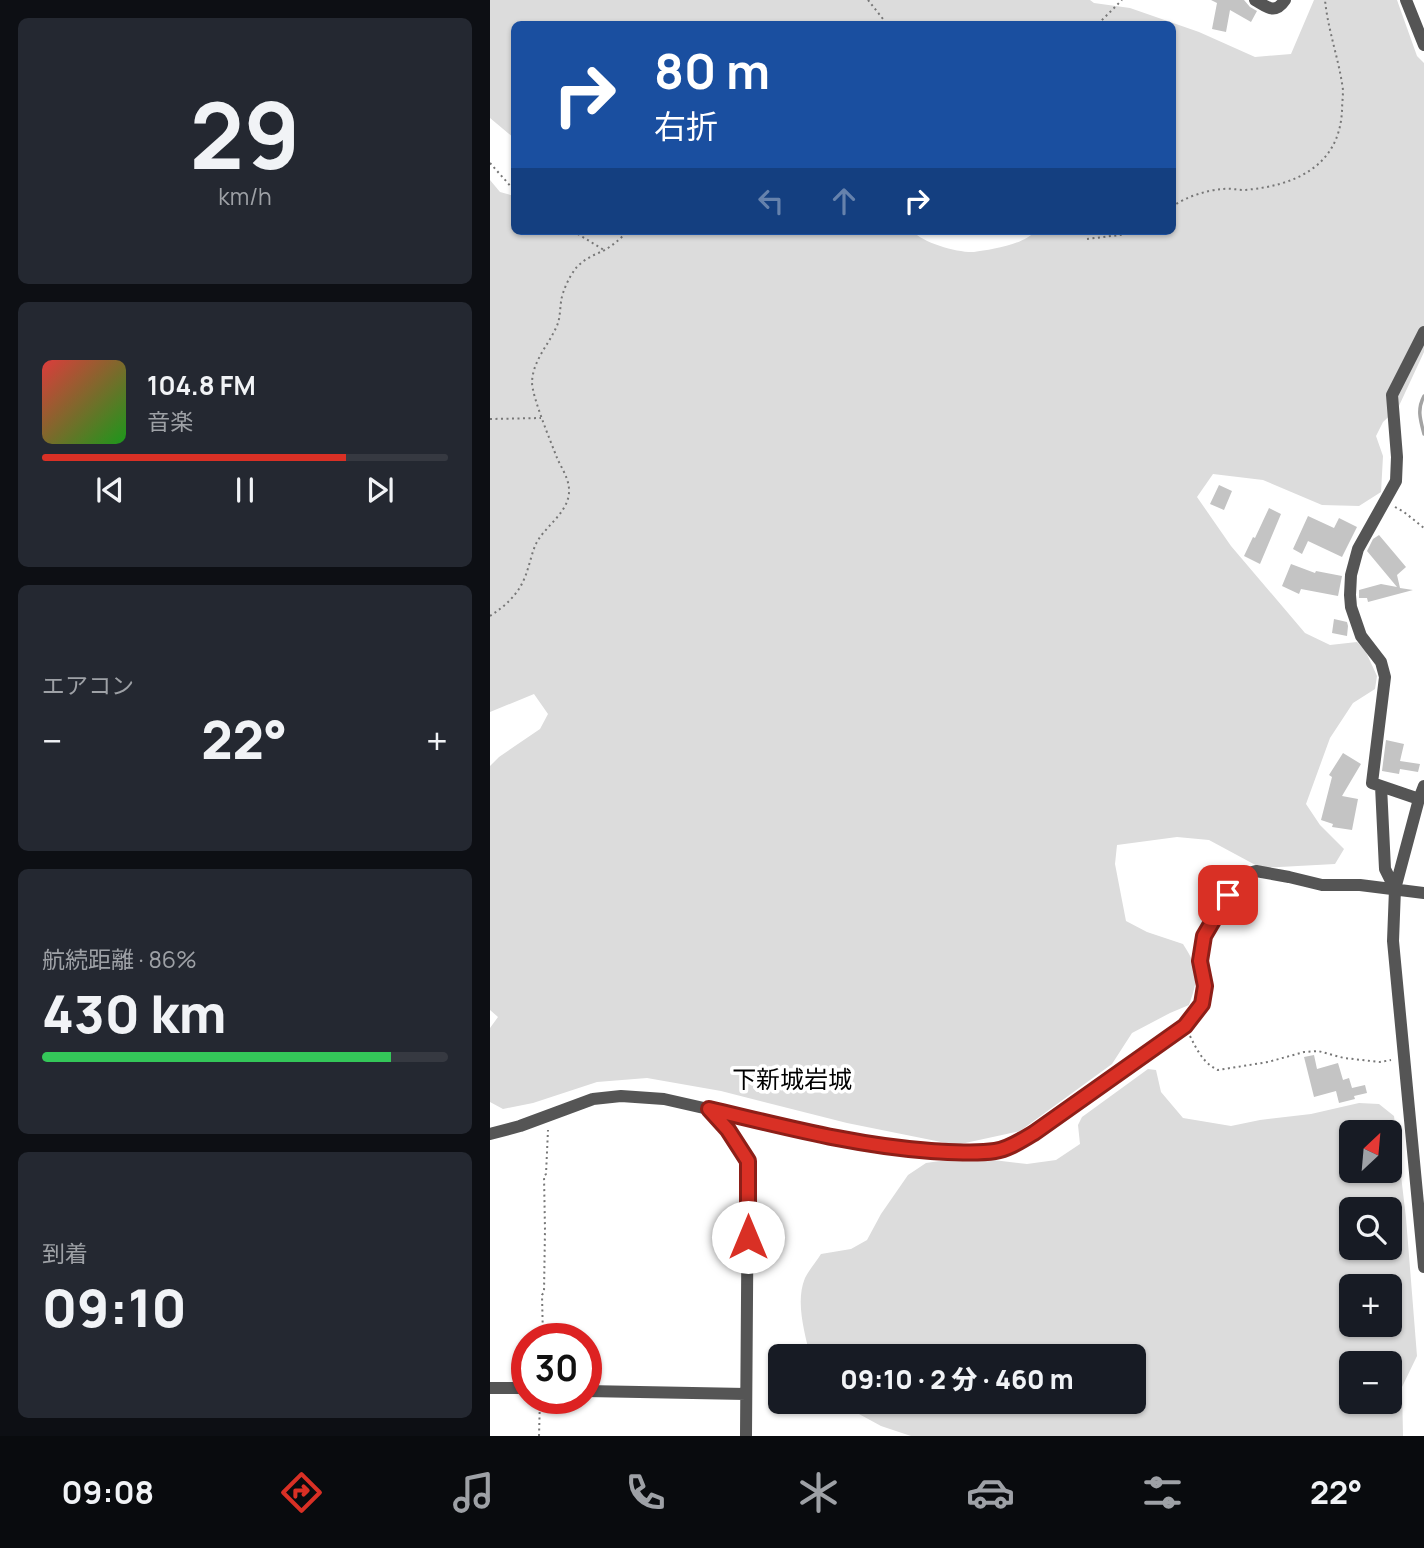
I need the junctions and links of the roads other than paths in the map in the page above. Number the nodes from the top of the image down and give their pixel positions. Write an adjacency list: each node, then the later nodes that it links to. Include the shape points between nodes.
1 (1255, 0): 2 (street, via 1277,9)
2 (1285, 0)
3 (1406, 0): 4 (street)
4 (1424, 44)
5 (1424, 332): 6 (street, via 1392,396 1396,481 1358,549 1351,575 1351,607 1361,636 1381,662 1385,677 1372,783)
6 (1381, 786): 8 (street); 9 (street, via 1385,869)
7 (1424, 786): 8 (street)
8 (1419, 799): 9 (street)
9 (1395, 889): 10 (street); 11 (street, via 1322,885 1256,872 1241,875 1204,936 1202,1004 1185,1026 1034,1133 996,1151 891,1148); 13 (street, via 1393,941)
10 (1424, 893)
11 (709, 1109): 12 (street, via 664,1099 593,1099); 17 (street, via 748,1161)
12 (490, 1134)
13 (1424, 1266)
14 (490, 1388): 15 (street)
15 (511, 1388)
16 (602, 1391): 17 (street)
17 (746, 1394): 18 (street)
18 (747, 1436)

